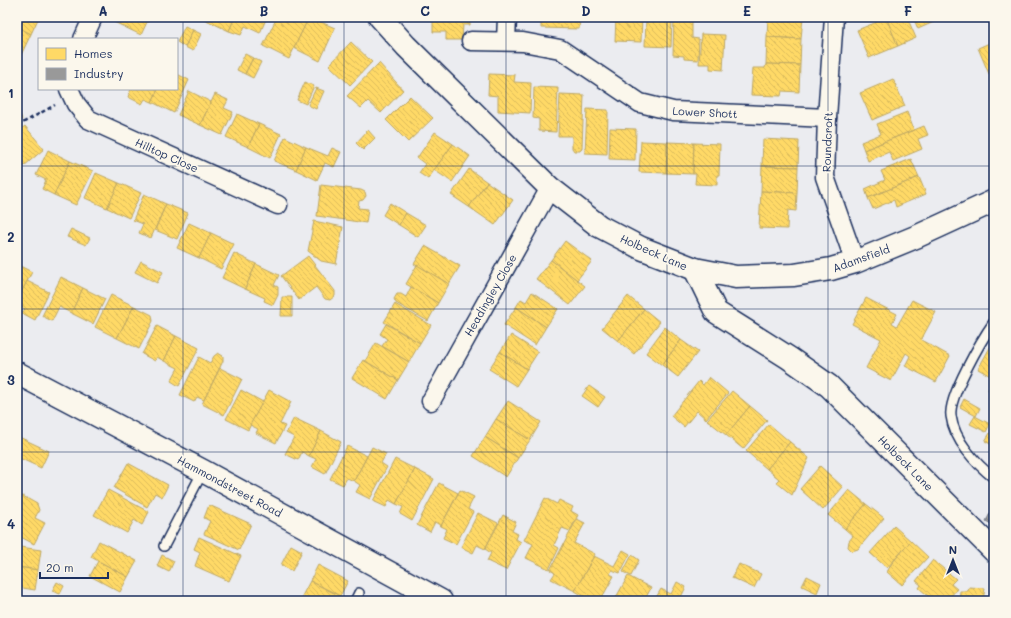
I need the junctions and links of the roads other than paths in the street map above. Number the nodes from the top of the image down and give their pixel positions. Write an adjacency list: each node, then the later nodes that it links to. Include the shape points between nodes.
1 (93, 17): 5 (street)
2 (380, 17): 10 (street, Holbeck Lane, via 406,46)
3 (507, 17): 7 (street)
4 (834, 17): 9 (street, Roundcroft)
5 (83, 38)
6 (471, 41): 7 (street, Lower Shott)
7 (506, 41): 9 (street, Lower Shott, via 560,49 640,103 673,111)
8 (70, 92): 11 (street, Hilltop Close, via 88,119)
9 (827, 118): 13 (street, Roundcroft, via 825,177)
10 (550, 188): 14 (street, Holbeck Lane, via 599,226 641,248); 17 (street, Headingley Close)
11 (278, 205)
12 (993, 206): 13 (street, Adamsfield)
13 (855, 262): 14 (street, Adamsfield, via 794,275 736,277)
14 (695, 270): 21 (street, Holbeck Lane, via 716,312 829,386)
15 (994, 322): 19 (lane, via 957,387 951,415 956,431 968,452 982,469)
16 (17, 373): 18 (street, Hammondstreet Road)
17 (431, 401)
18 (203, 471): 20 (lane); 22 (street, Hammondstreet Road)
19 (994, 478)
20 (164, 546)
21 (994, 551)
22 (441, 601)

